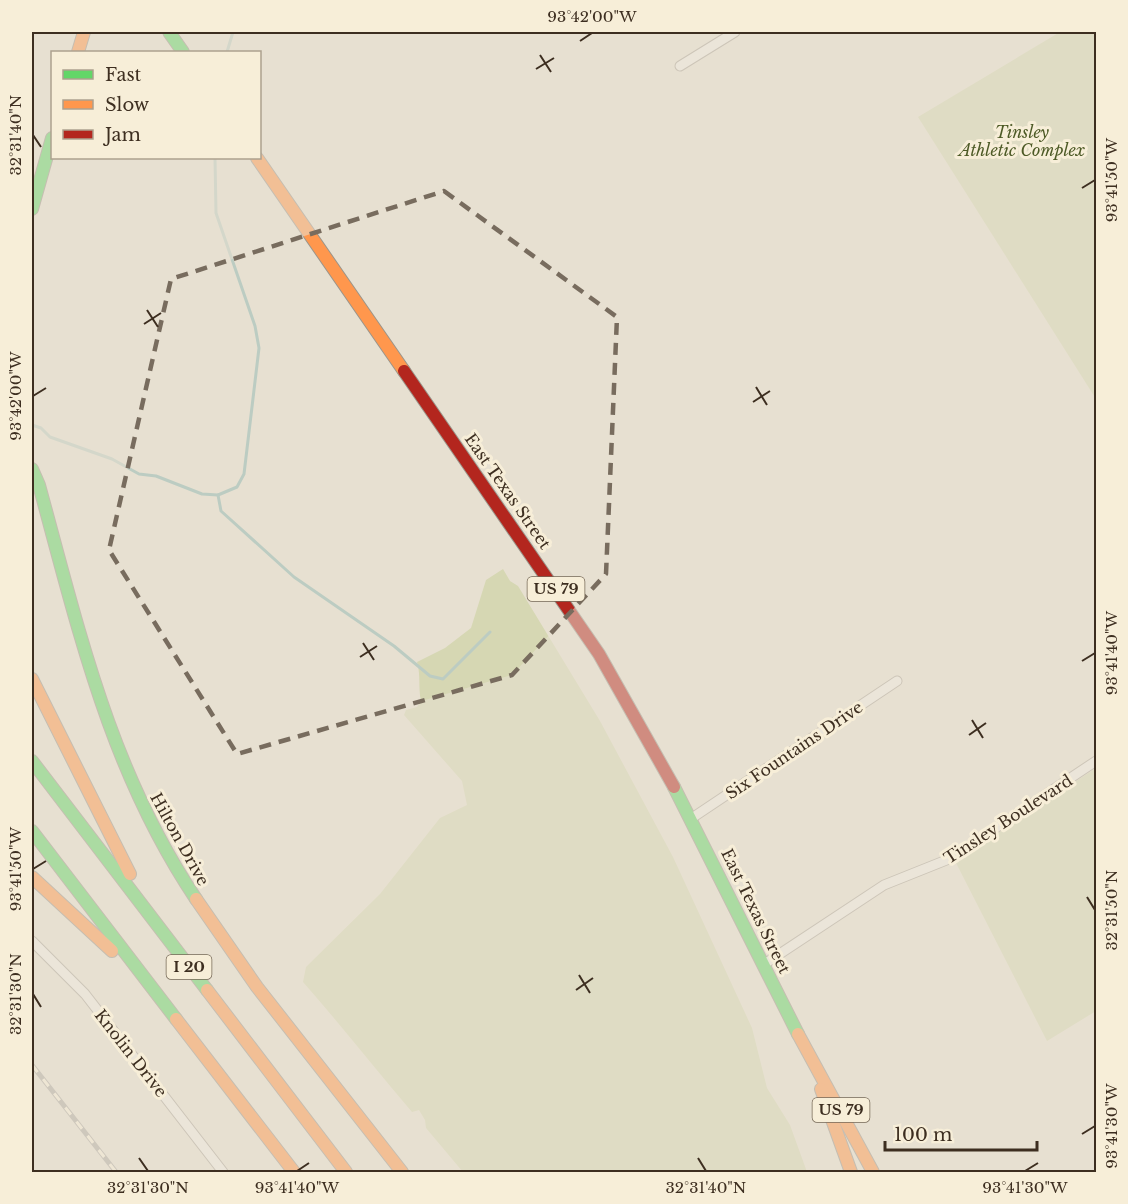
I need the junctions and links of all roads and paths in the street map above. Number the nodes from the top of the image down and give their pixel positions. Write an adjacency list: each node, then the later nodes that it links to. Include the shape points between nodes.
1 (84, 32): 4 (main road)
2 (169, 32): 5 (main road)
3 (735, 32): 6 (street)
4 (78, 51)
5 (182, 51)
6 (680, 66)
7 (51, 142): 9 (main road)
8 (258, 159): 15 (main road, East Texas Street / US 79, via 581,627 642,725)
9 (32, 209)
10 (32, 469): 27 (main road, Hilton Drive, via 93,686 146,814 216,930)
11 (32, 679): 19 (main road, via 111,842)
12 (897, 681): 15 (street, Six Fountains Drive)
13 (32, 761): 19 (main road, I 20)
14 (1096, 761): 20 (street, Tinsley Boulevard, via 949,859 884,885)
15 (692, 818): 20 (main road, East Texas Street / US 79)
16 (32, 831): 21 (main road, I 20)
17 (32, 877): 21 (main road, via 100,938)
18 (32, 941): 24 (street, Knolin Drive, via 85,994)
19 (177, 951): 26 (main road, I 20)
20 (764, 965): 22 (main road, East Texas Street / US 79)
21 (198, 1048): 25 (main road, I 20)
22 (806, 1050): 23 (main road, East Texas Street / US 79); 30 (main road, East Texas Street / US 79)
23 (828, 1106): 28 (main road); 29 (main road, East Texas Street / US 79)
24 (223, 1173)
25 (294, 1173)
26 (346, 1173)
27 (402, 1173)
28 (845, 1173)
29 (851, 1173)
30 (873, 1173)

